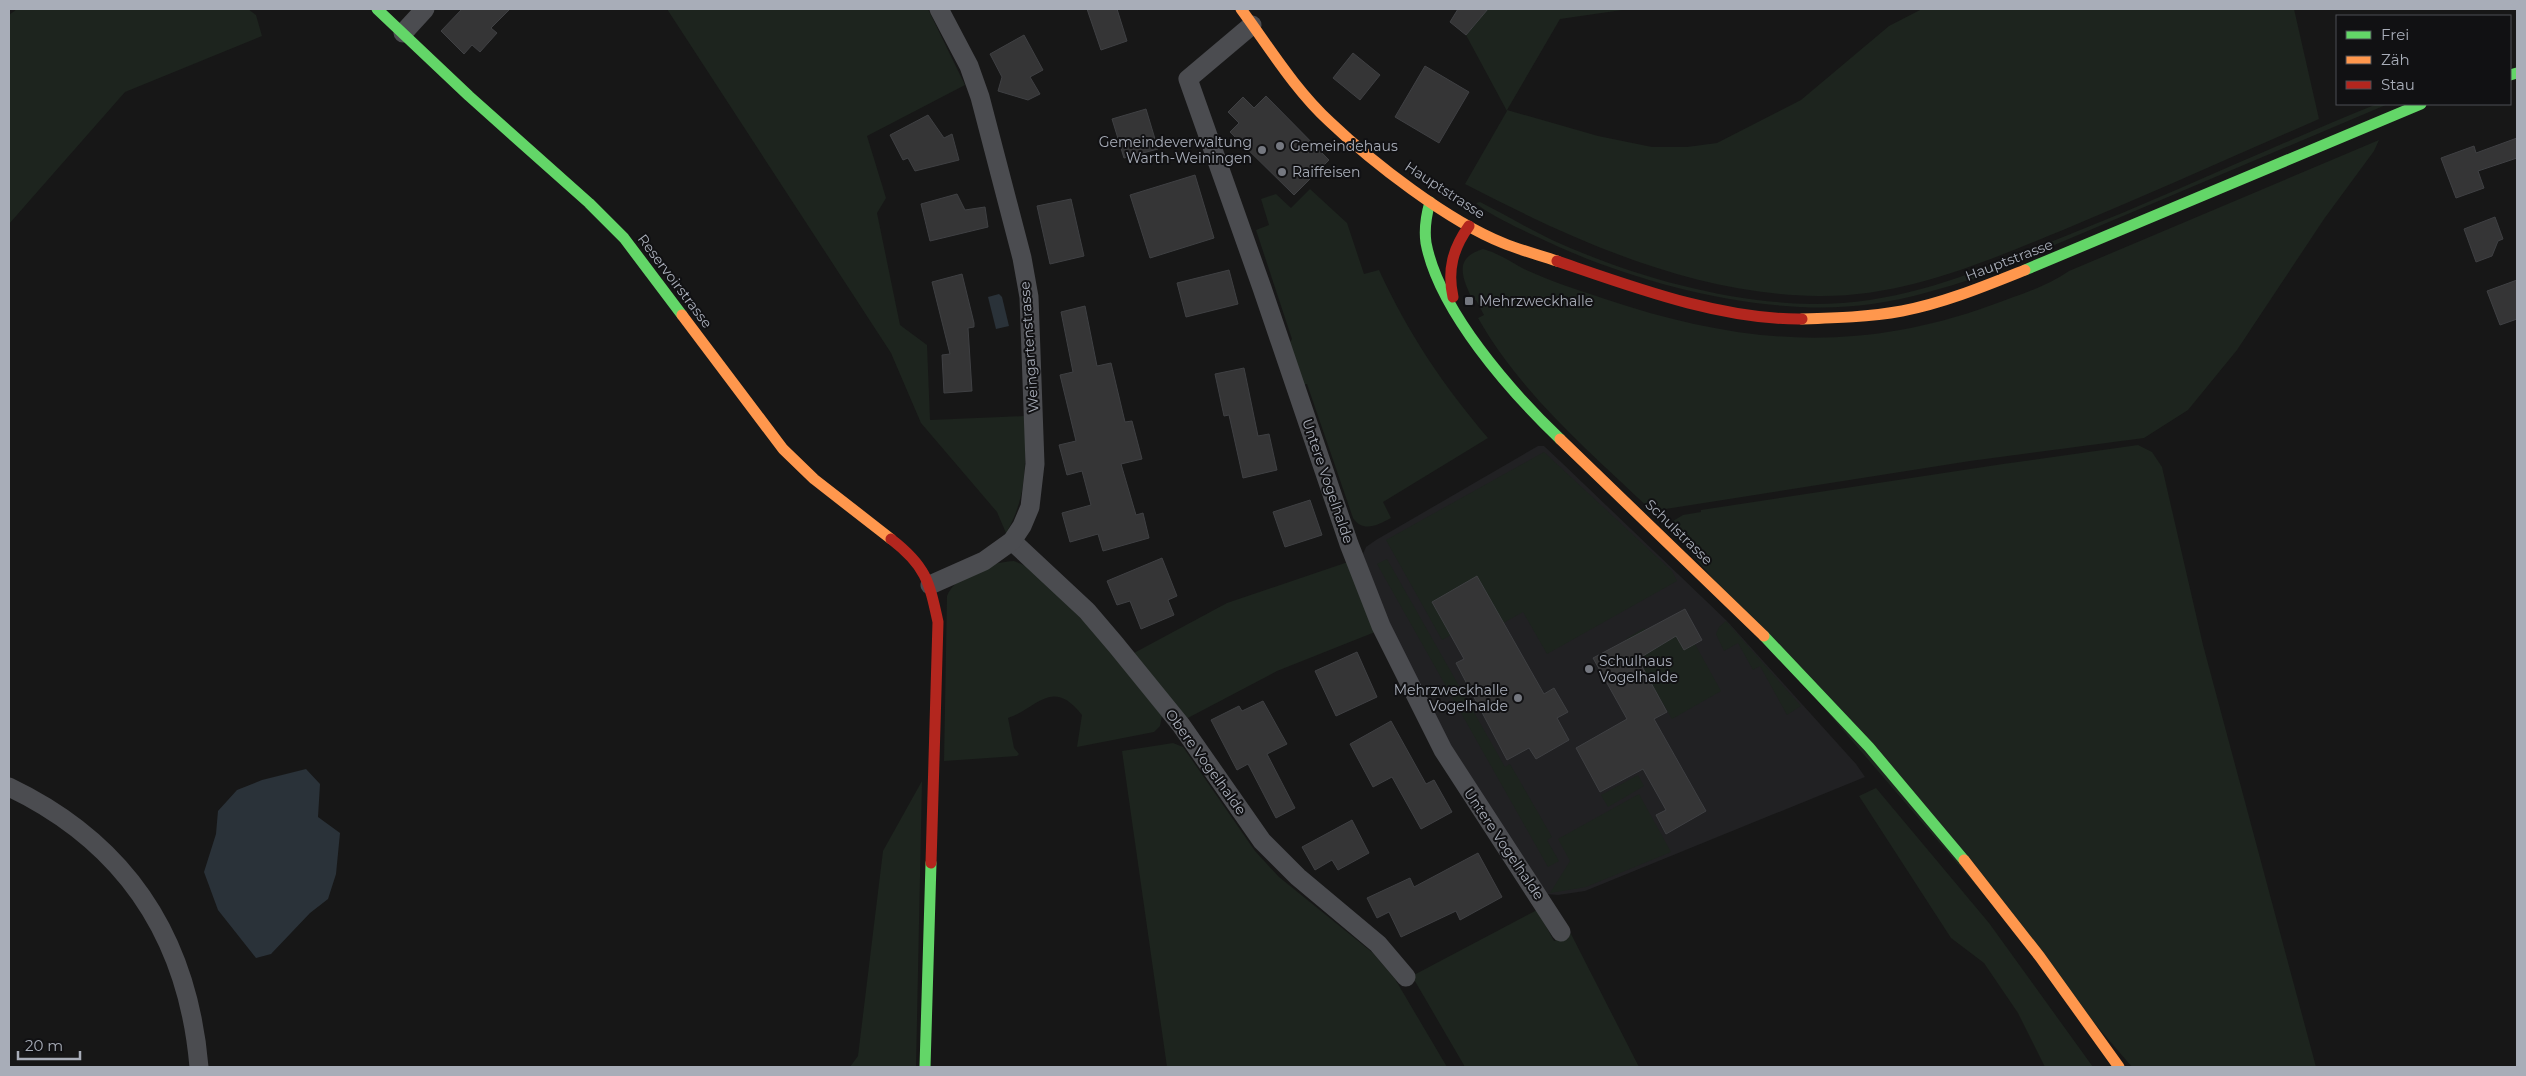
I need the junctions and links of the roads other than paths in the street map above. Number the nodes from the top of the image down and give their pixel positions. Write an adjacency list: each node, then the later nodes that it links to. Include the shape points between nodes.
1 (377, 9): 6 (street, Reservoirstrasse)
2 (425, 9): 6 (street)
3 (940, 9): 17 (street, Weingartenstrasse, via 969,66 980,97 1004,183 1029,297 1034,486 1030,507)
4 (1241, 9): 5 (street, Hauptstrasse)
5 (1252, 25): 7 (street, Hauptstrasse); 20 (street, Untere Vogelhalde, via 1188,79 1191,88 1349,544 1381,626 1443,750)
6 (403, 33): 18 (street, Reservoirstrasse, via 624,238 783,449 814,480 919,564)
7 (1272, 51): 8 (street, Hauptstrasse); 11 (street, Hauptstrasse, via 1329,122)
8 (1320, 95)
9 (2419, 105): 15 (street, Hauptstrasse, via 2046,263 1953,298 1902,311 1852,318 1795,319 1741,313 1681,300)
10 (1445, 198): 11 (street)
11 (1430, 202): 13 (street, Hauptstrasse); 16 (street, Schulstrasse, via 1426,222 1429,255 1442,288)
12 (1464, 210): 13 (street)
13 (1469, 226): 15 (street, Hauptstrasse, via 1502,243); 16 (street, Schulstrasse, via 1451,261 1450,282)
14 (1527, 238): 15 (street, Hauptstrasse)
15 (1586, 271)
16 (1456, 310): 24 (street, Schulstrasse, via 1497,371 1522,400 1809,682 1889,770 1974,870)
17 (1012, 541): 18 (street, Weingartenstrasse, via 984,561); 21 (street, Obere Vogelhalde, via 1087,611 1116,644 1181,724 1262,841 1298,877 1378,944)
18 (930, 585): 23 (street, Reservoirstrasse, via 938,622)
19 (9, 787): 22 (street, via 57,813 88,837 115,862 143,899 167,939 185,984)
20 (1561, 932)
21 (1406, 977)
22 (200, 1067)
23 (925, 1067)
24 (2120, 1067)

